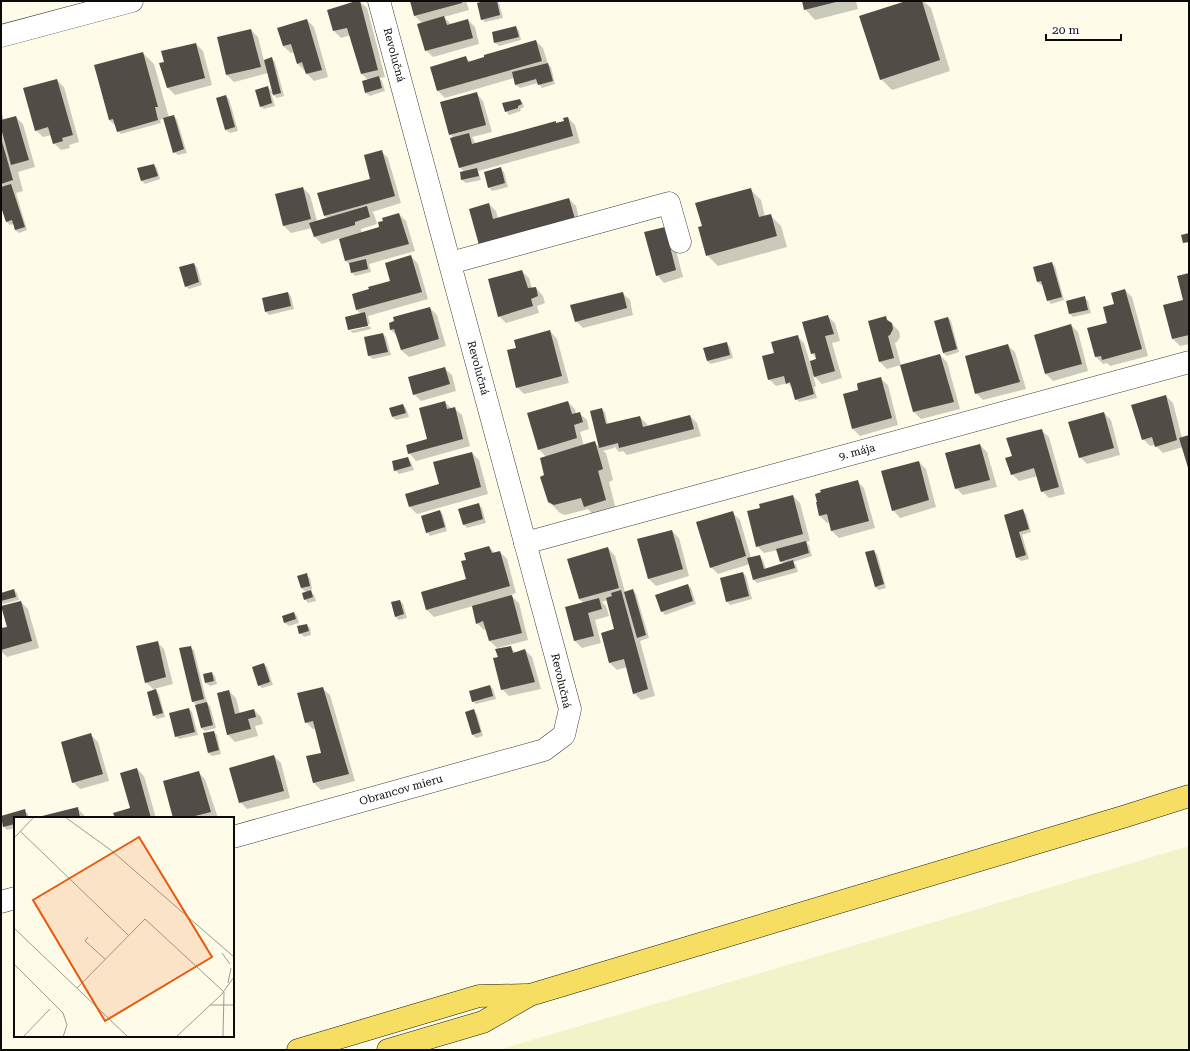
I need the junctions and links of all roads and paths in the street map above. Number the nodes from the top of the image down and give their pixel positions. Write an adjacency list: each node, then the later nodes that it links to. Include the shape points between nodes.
1 (132, 1): 3 (street)
2 (379, 1): 5 (street, Revolučná)
3 (1, 36)
4 (680, 242): 5 (street, via 669,203)
5 (450, 263): 7 (street, Revolučná)
6 (1189, 362): 7 (street, 9. mája)
7 (526, 542): 8 (street, Revolučná, via 570,709)
8 (564, 735): 10 (street, Obrancov mieru, via 544,750)
9 (1189, 796): 13 (main road)
10 (234, 837)
11 (14, 898): 12 (street)
12 (1, 902)
13 (530, 995): 14 (main road, via 479,996); 15 (main road, via 483,1022)
14 (298, 1050)
15 (388, 1050)

